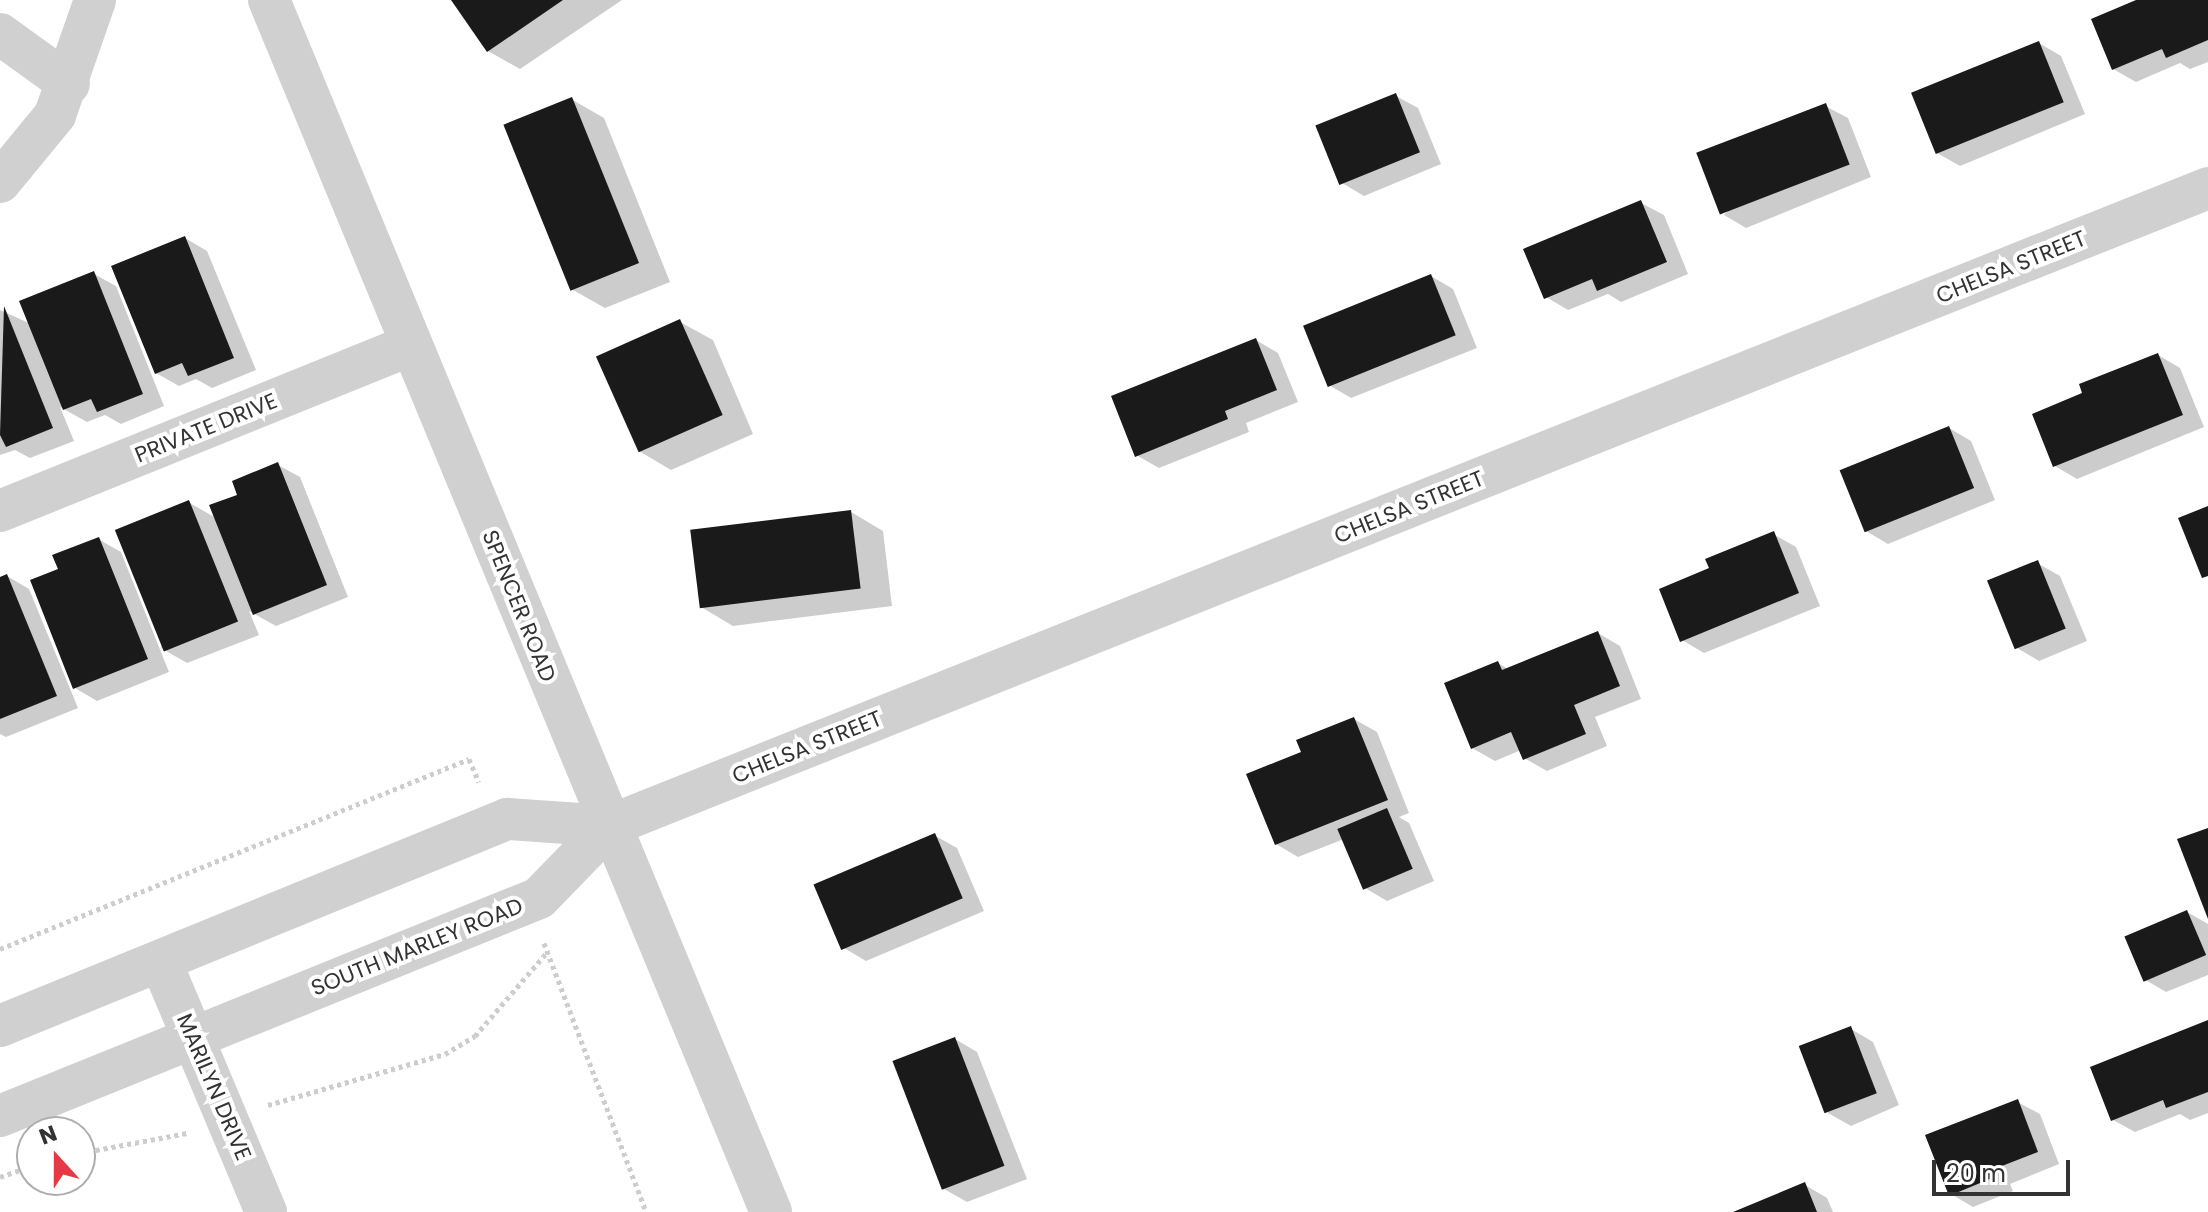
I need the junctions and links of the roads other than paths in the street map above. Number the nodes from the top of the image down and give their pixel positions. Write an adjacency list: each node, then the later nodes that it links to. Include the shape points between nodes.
1 (95, 0): 4 (street)
2 (269, 0): 7 (street, SPENCER ROAD)
3 (0, 34): 4 (street)
4 (69, 84): 5 (street, via 40,138)
5 (0, 182)
6 (2208, 188): 9 (street, CHELSA STREET)
7 (411, 345): 8 (street, PRIVATE DRIVE); 9 (street, SPENCER ROAD)
8 (0, 511)
9 (609, 826): 10 (street, via 507,819); 12 (street, SOUTH MARLEY ROAD, via 539,898); 15 (street, SPENCER ROAD)
10 (161, 962): 11 (street); 12 (street, MARILYN DRIVE)
11 (0, 1026)
12 (192, 1037): 13 (street, SOUTH MARLEY ROAD); 14 (street, MARILYN DRIVE)
13 (0, 1116)
14 (266, 1212)
15 (771, 1212)

